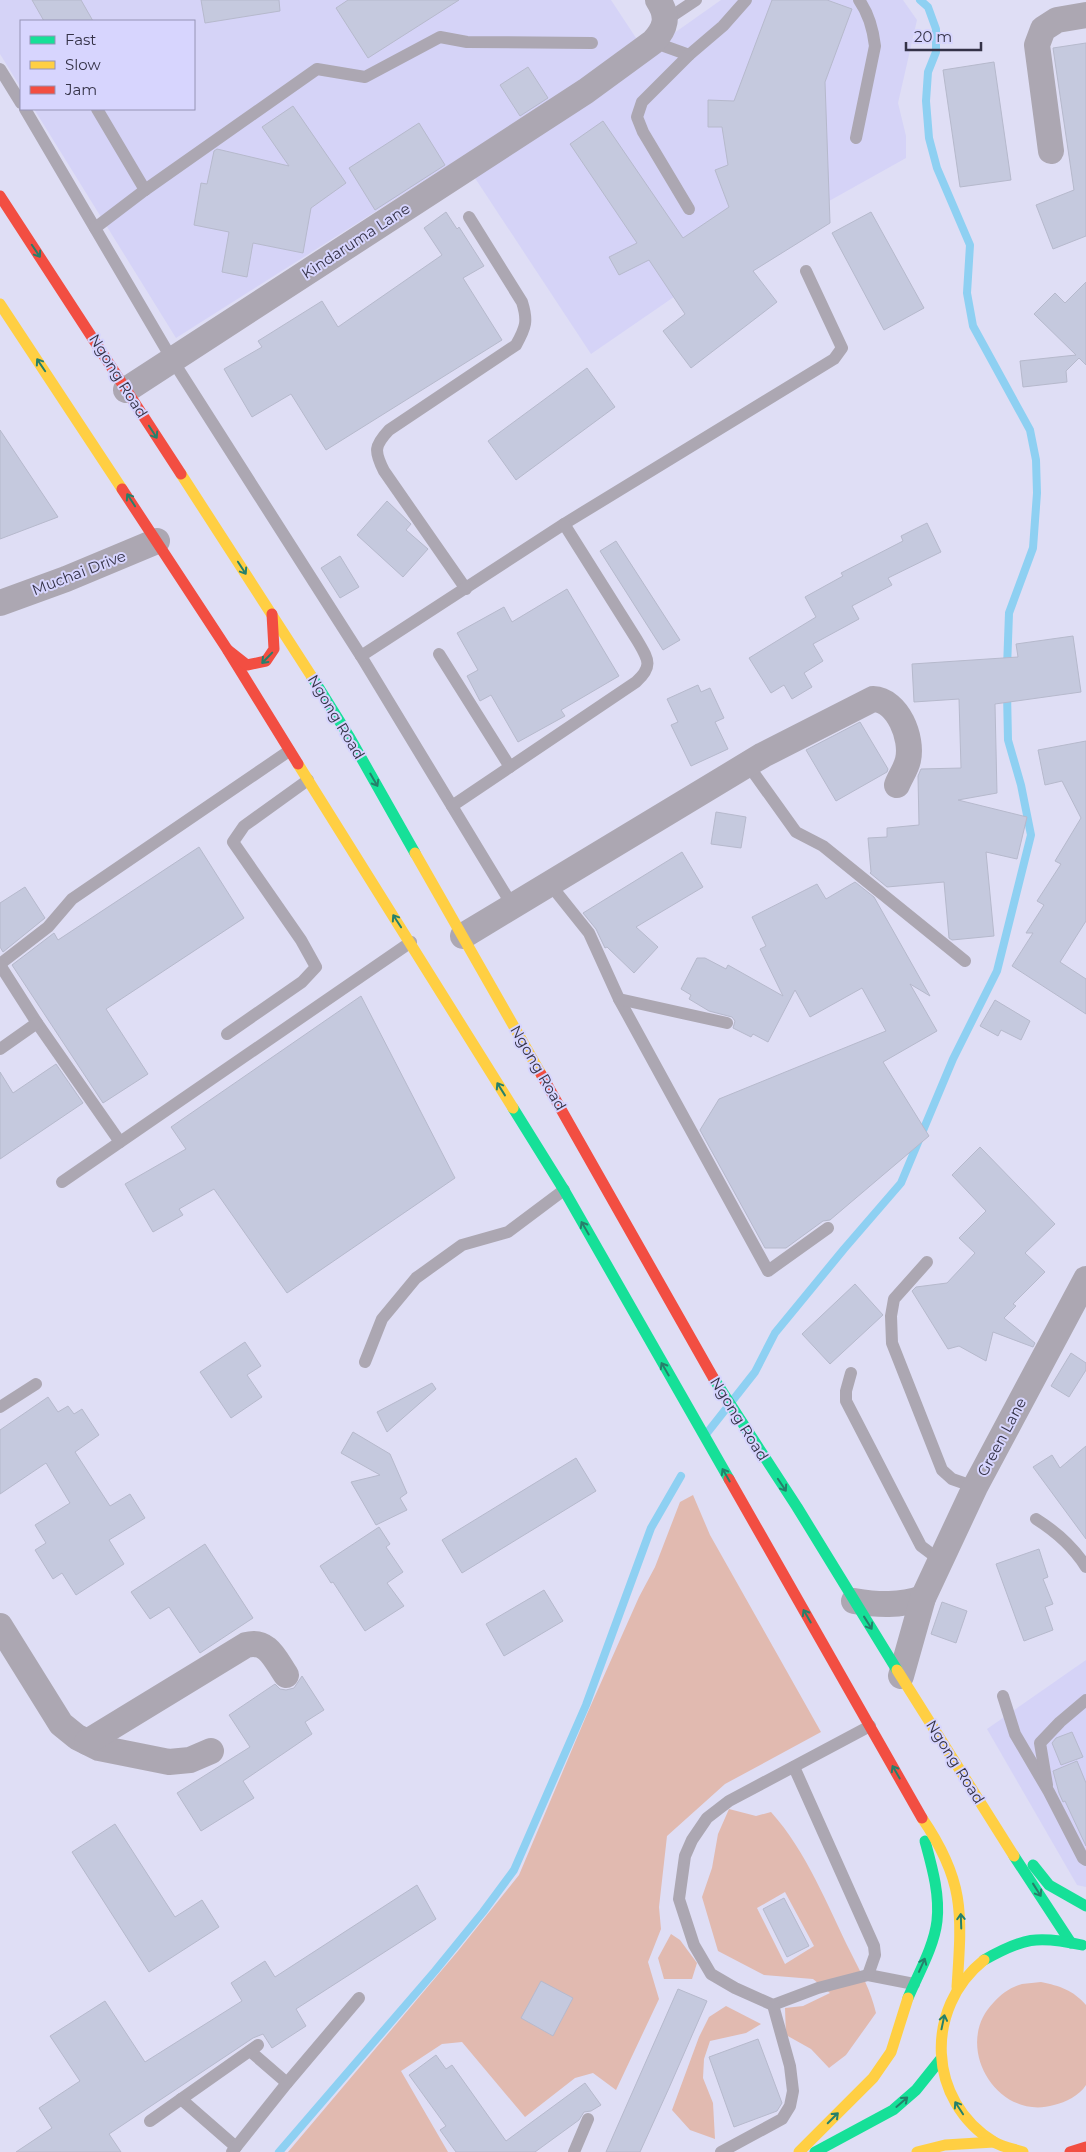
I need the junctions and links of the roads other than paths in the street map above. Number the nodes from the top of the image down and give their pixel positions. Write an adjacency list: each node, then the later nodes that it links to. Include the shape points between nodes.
1 (696, 0): 4 (lane)
2 (746, 0): 8 (lane)
3 (859, 0): 13 (lane, via 867,11 875,46)
4 (662, 10): 6 (street, via 662,33)
5 (1086, 16): 14 (street, via 1057,20 1043,29 1037,45)
6 (653, 42): 8 (lane); 24 (street, Kindaruma Lane, via 586,91)
7 (592, 43): 15 (lane, via 467,42 440,37 365,78 317,69)
8 (690, 55): 17 (lane, via 642,102 637,117)
9 (0, 69): 10 (lane)
10 (20, 100)
11 (26, 110): 20 (lane)
12 (98, 110): 15 (lane)
13 (856, 138)
14 (1051, 151)
15 (145, 190): 20 (lane)
16 (0, 196): 21 (main road, Ngong Road)
17 (689, 209)
18 (469, 216): 28 (lane, via 522,302 527,317 525,330 516,345 389,430 378,442 376,456)
19 (4, 223): 21 (main road)
20 (95, 228): 24 (lane)
21 (22, 230): 25 (main road, Ngong Road, one-way to 25)
22 (806, 271): 26 (lane, via 842,348 834,359)
23 (0, 304): 27 (main road, one-way to 23)
24 (172, 360): 25 (street, Kindaruma Lane); 33 (lane)
25 (126, 390): 30 (main road, Ngong Road, one-way to 30)
26 (564, 524): 28 (lane); 36 (lane, via 646,655 649,667 636,682)
27 (158, 541): 29 (street, Muchai Drive); 31 (main road)
28 (466, 589): 33 (lane)
29 (0, 603)
30 (272, 613): 31 (main road, one-way to 31, via 275,642 269,659 260,665 247,665); 42 (main road, Ngong Road, one-way to 42, via 350,738)
31 (227, 649): 34 (main road)
32 (439, 654): 36 (lane)
33 (361, 656): 39 (lane)
34 (289, 751): 37 (main road); 45 (lane, via 72,899 48,927)
35 (748, 765): 38 (street, via 873,699 881,699 889,704 906,732 908,762); 40 (street); 44 (lane, via 796,832 823,846)
36 (510, 767): 39 (lane)
37 (308, 780): 43 (main road, one-way to 37); 49 (lane, via 244,826 233,842 316,967 302,982)
38 (897, 785)
39 (452, 806): 41 (lane)
40 (549, 882): 41 (street); 46 (lane, via 589,933)
41 (512, 905): 42 (street)
42 (463, 936): 66 (main road, Ngong Road, one-way to 66, via 721,1392)
43 (411, 942): 51 (lane); 53 (main road, one-way to 43)
44 (965, 960)
45 (0, 964): 47 (lane)
46 (619, 999): 48 (lane); 54 (lane, via 768,1271)
47 (37, 1023): 50 (lane); 51 (lane)
48 (727, 1023)
49 (227, 1034)
50 (0, 1049)
51 (120, 1142): 52 (lane)
52 (62, 1182)
53 (564, 1190): 57 (lane, via 508,1232 462,1245 416,1278 382,1319); 72 (main road, one-way to 53)
54 (828, 1228)
55 (926, 1262): 61 (lane, via 894,1299 892,1344 942,1470 952,1479)
56 (1086, 1279): 61 (street, Green Lane)
57 (365, 1362)
58 (851, 1373): 63 (lane, via 846,1401 921,1546)
59 (36, 1384): 60 (lane)
60 (0, 1407)
61 (975, 1487): 63 (street, Green Lane)
62 (1036, 1518): 64 (lane, via 1052,1529)
63 (940, 1561): 65 (street, Green Lane)
64 (1086, 1567)
65 (923, 1598): 66 (street, via 879,1605); 69 (street, Green Lane)
66 (854, 1601): 69 (main road, Ngong Road, one-way to 69)
67 (0, 1626): 73 (street, via 61,1724)
68 (286, 1675): 73 (street, via 266,1646 256,1642 246,1645)
69 (901, 1676): 78 (main road, Ngong Road)
70 (1003, 1696): 76 (lane, via 1014,1734)
71 (1086, 1700): 76 (lane, via 1040,1744)
72 (870, 1726): 75 (lane); 77 (main road, one-way to 72)
73 (87, 1742): 74 (street, via 99,1748 169,1762 190,1760)
74 (211, 1751)
75 (794, 1766): 82 (lane, via 874,1946 875,1955); 86 (lane, via 730,1801 707,1818 685,1856 680,1883 679,1899 684,1916 694,1945 711,1974)
76 (1049, 1792): 79 (lane)
77 (920, 1815): 83 (main road, one-way to 77, via 931,1944 938,1906 936,1881); 84 (main road, one-way to 77, via 961,1934 960,1901 949,1861)
78 (992, 1820): 80 (main road, via 1049,1885); 81 (main road, Ngong Road, one-way to 81)
79 (1086, 1860)
80 (1086, 1906)
81 (1081, 1945): 84 (main road, via 1047,1939 1012,1944 980,1961)
82 (868, 1975): 83 (lane); 86 (lane, via 818,1988)
83 (914, 1984): 97 (main road, one-way to 83, via 873,2078 891,2052)
84 (956, 1987): 87 (main road, one-way to 84, via 942,2020)
85 (358, 1998): 88 (lane)
86 (773, 2005): 96 (lane, via 790,2066 793,2091 790,2106 782,2119)
87 (940, 2060): 92 (main road, one-way to 87, via 967,2119 947,2089); 98 (main road, one-way to 87, via 893,2110 916,2090)
88 (287, 2083): 89 (lane, via 254,2048); 94 (lane)
89 (181, 2099): 91 (lane); 94 (lane)
90 (588, 2119): 95 (lane)
91 (150, 2121)
92 (994, 2142): 99 (main road, via 945,2145); 100 (main road)
93 (1086, 2147): 101 (main road)
94 (234, 2150)
95 (574, 2152)
96 (721, 2152)
97 (799, 2152)
98 (815, 2152)
99 (917, 2152)
100 (1023, 2152)
101 (1070, 2152)

